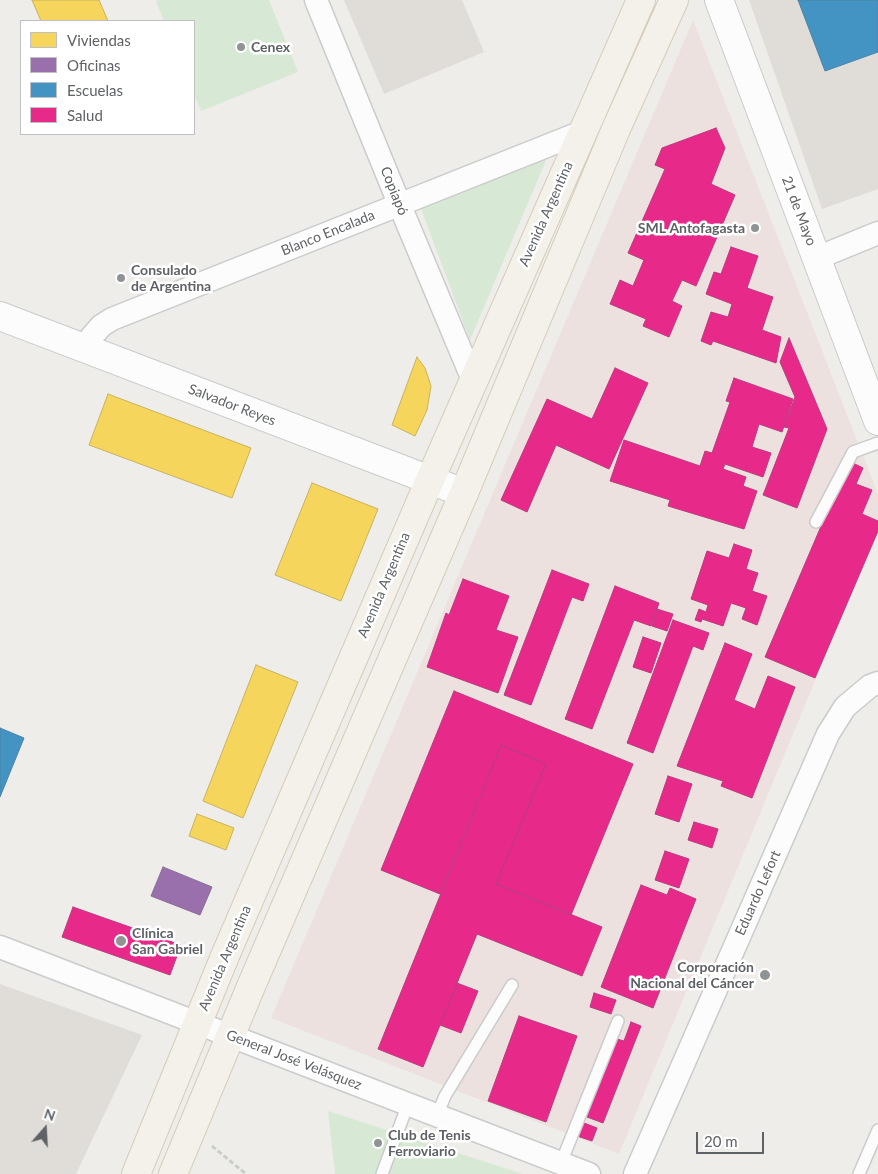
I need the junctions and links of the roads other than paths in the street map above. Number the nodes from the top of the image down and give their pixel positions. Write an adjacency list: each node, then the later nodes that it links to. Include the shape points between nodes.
1 (316, 0): 6 (street, Copiapó)
2 (641, 0): 5 (main road, Avenida Argentina)
3 (674, 0): 16 (main road, via 616,129)
4 (719, 0): 8 (street, 21 de Mayo)
5 (582, 132): 6 (street, Blanco Encalada); 11 (main road, Avenida Argentina)
6 (399, 205): 10 (street, Blanco Encalada, via 112,319 101,326); 11 (street, Copiapó)
7 (878, 233): 8 (street)
8 (817, 258): 12 (street, 21 de Mayo)
9 (0, 316): 10 (street, Salvador Reyes)
10 (83, 347): 15 (street, Salvador Reyes)
11 (474, 380): 15 (main road, Avenida Argentina)
12 (873, 389): 13 (street, 21 de Mayo)
13 (878, 421)
14 (878, 443): 17 (lane, via 853,452)
15 (430, 480): 16 (street, Salvador Reyes); 22 (main road, Avenida Argentina)
16 (464, 493): 23 (main road)
17 (816, 522)
18 (878, 682): 32 (street, Eduardo Lefort, via 845,707 828,734)
19 (0, 947): 22 (street, General José Velásquez)
20 (512, 985): 25 (lane, via 445,1096)
21 (618, 1021): 27 (lane)
22 (197, 1023): 23 (street, General José Velásquez); 28 (main road, Avenida Argentina)
23 (230, 1035): 24 (street, General José Velásquez); 29 (main road)
24 (408, 1104): 25 (street, General José Velásquez); 30 (lane)
25 (437, 1115): 27 (street, General José Velásquez)
26 (878, 1130): 33 (lane)
27 (561, 1163): 31 (street, General José Velásquez)
28 (136, 1174)
29 (173, 1174)
30 (382, 1174)
31 (589, 1174)
32 (635, 1174)
33 (859, 1174)

